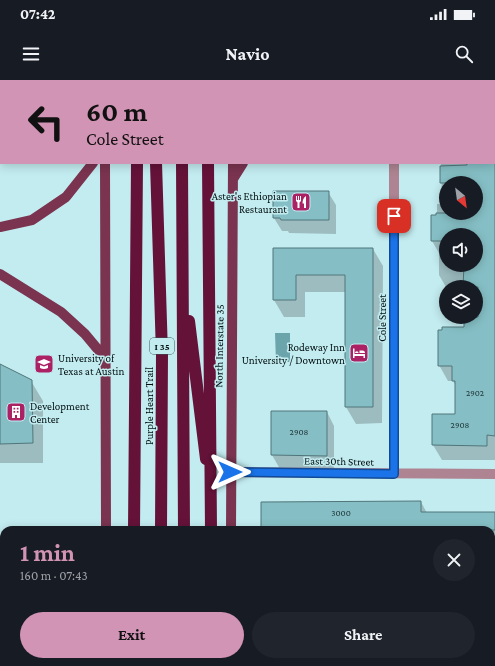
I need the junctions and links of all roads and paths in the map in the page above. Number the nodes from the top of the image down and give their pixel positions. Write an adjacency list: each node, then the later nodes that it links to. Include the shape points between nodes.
1 (92, 164): 11 (main road, via 66,197 32,220)
2 (105, 164): 14 (main road)
3 (137, 164): 19 (highway, Purple Heart Trail / I 35)
4 (156, 164): 20 (highway, Purple Heart Trail / I 35, via 162,354)
5 (182, 164): 13 (highway, I 35)
6 (208, 164): 22 (highway, bridge)
7 (233, 164): 10 (main road, North Interstate 35)
8 (242, 164): 10 (main road)
9 (394, 164): 16 (street, Cole Street)
10 (233, 179): 15 (main road, North Interstate 35)
11 (0, 227)
12 (0, 274): 14 (main road, via 61,312 85,334)
13 (182, 274): 21 (highway, I 35); 23 (highway)
14 (105, 358): 18 (main road)
15 (230, 472): 16 (street, East 30th Street); 24 (main road, North Interstate 35)
16 (394, 474): 17 (street, East 30th Street)
17 (495, 474)
18 (106, 526)
19 (134, 526)
20 (161, 526)
21 (184, 526)
22 (211, 526)
23 (214, 526)
24 (231, 526)

